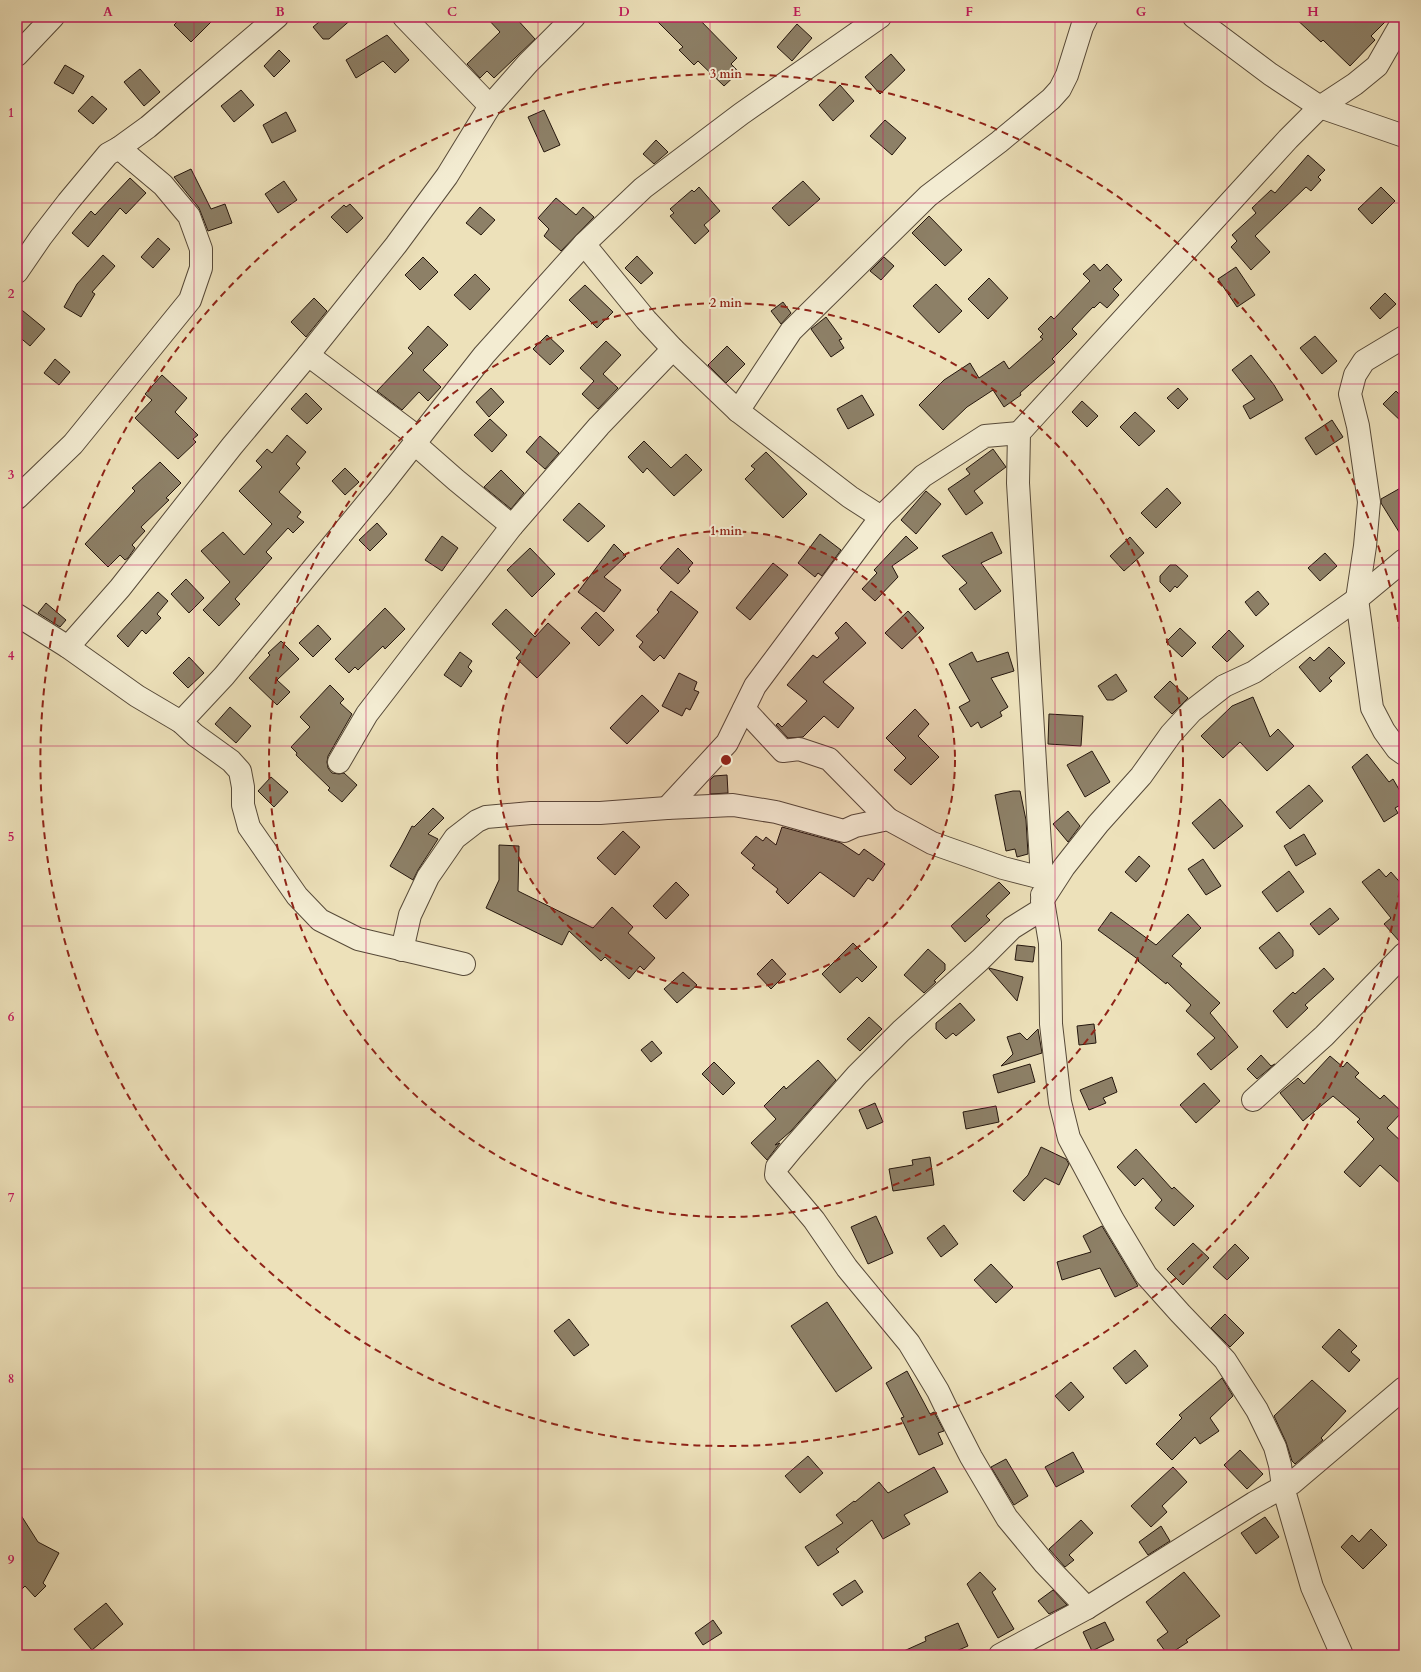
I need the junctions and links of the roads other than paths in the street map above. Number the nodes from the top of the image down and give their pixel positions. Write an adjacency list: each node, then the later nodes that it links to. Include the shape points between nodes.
1 (52, 17): 9 (street)
2 (277, 17): 13 (street, via 201,83)
3 (404, 17): 10 (street)
4 (574, 17): 10 (street)
5 (880, 17): 14 (street, via 741,114 643,188)
6 (1087, 17): 19 (street, via 1060,89 1000,142 928,196 791,331)
7 (1194, 17): 11 (street, via 1270,74)
8 (1404, 19): 11 (street, via 1377,66)
9 (17, 55)
10 (490, 106): 18 (street, via 447,176 396,245)
11 (1320, 107): 12 (street); 20 (street)
12 (1404, 136)
13 (119, 148): 15 (street, via 108,154 68,202); 22 (street, via 163,185 189,216 201,249 201,268 190,300 73,444)
14 (584, 244): 17 (street); 21 (street, via 484,355)
15 (17, 272)
16 (1404, 337): 26 (street, via 1364,361 1355,375 1350,394 1358,426 1369,502)
17 (673, 349): 19 (street); 24 (street, via 599,426)
18 (308, 355): 21 (street); 28 (street, via 232,446 120,588)
19 (738, 411): 23 (street, via 850,497)
20 (1019, 433): 23 (street, via 985,436 923,476); 35 (street, via 1018,483)
21 (417, 441): 24 (street, via 456,480); 30 (street, via 229,670)
22 (17, 498)
23 (881, 517): 29 (street, via 755,686)
24 (512, 526): 32 (street, via 367,714)
25 (1404, 560): 26 (street)
26 (1357, 599): 31 (street, via 1372,708 1384,731 1397,749); 36 (street, via 1254,672 1224,686 1192,711 1064,867)
27 (17, 615): 28 (street)
28 (68, 647): 30 (street, via 137,696)
29 (744, 709): 33 (street, via 727,743); 34 (street, via 783,751 798,749 829,759)
30 (181, 722): 37 (street, via 240,771 243,805 249,827 297,896 320,920 358,939)
31 (1404, 754)
32 (339, 762)
33 (667, 808): 34 (street, via 733,806 776,812 844,831); 37 (street, via 600,813 524,813 486,817 477,821 455,838 428,877 410,915)
34 (888, 819): 35 (street, via 932,842 1003,868)
35 (1042, 878): 36 (street)
36 (1043, 904): 42 (street, via 1050,943 1051,1024 1060,1102 1069,1138 1105,1207 1146,1275 1225,1360 1257,1410 1275,1447); 43 (street, via 1012,928 895,1037 791,1150 777,1167 776,1175 814,1220 847,1268 909,1343 1007,1518 1045,1564)
37 (402, 950): 39 (street)
38 (1404, 954): 40 (street, via 1324,1036)
39 (464, 964)
40 (1253, 1100)
41 (1404, 1388): 42 (street, via 1292,1483)
42 (1283, 1487): 43 (street); 45 (street, via 1312,1587)
43 (1087, 1608): 44 (street)
44 (1000, 1655)
45 (1342, 1655)

